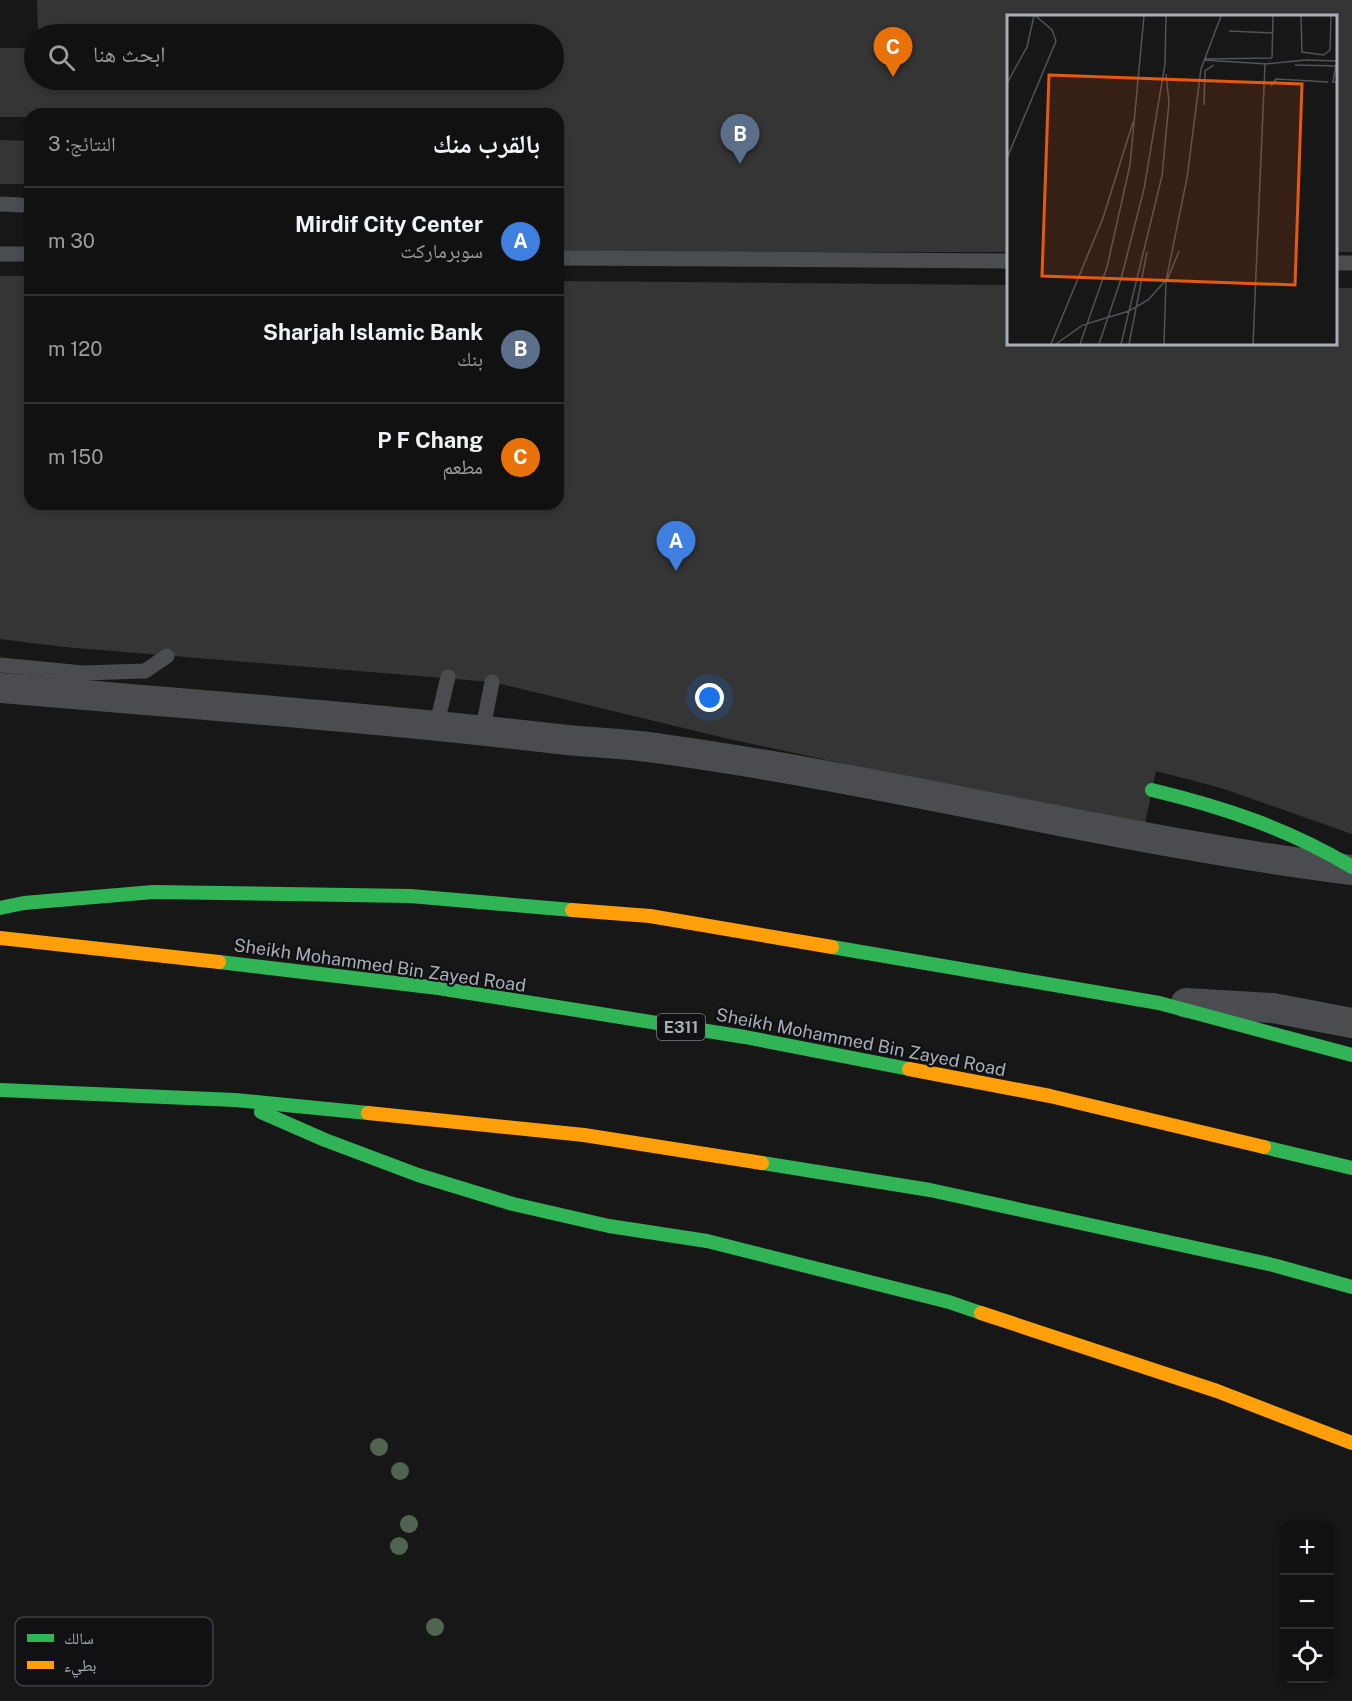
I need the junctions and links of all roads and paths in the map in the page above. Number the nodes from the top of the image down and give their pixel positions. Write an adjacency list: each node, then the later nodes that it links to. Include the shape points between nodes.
1 (0, 204): 2 (lane)
2 (21, 205)
3 (0, 254): 4 (lane)
4 (24, 254)
5 (564, 258): 6 (lane)
6 (1007, 261)
7 (167, 656): 8 (lane, via 144,671 83,673)
8 (0, 665)
9 (448, 677): 12 (lane, via 438,719)
10 (492, 682): 13 (lane)
11 (0, 688): 12 (street)
12 (433, 724): 13 (street)
13 (479, 729): 15 (street, via 724,758 1055,814 1274,860)
14 (1152, 790): 15 (highway, via 1247,815 1293,834)
15 (1352, 868)
16 (0, 908): 18 (highway, via 153,892 410,896 650,916)
17 (0, 938): 23 (highway, Sheikh Mohammed Bin Zayed Road / E311, via 438,988 745,1037 1050,1096)
18 (1159, 1003): 19 (street, via 1273,1008); 20 (highway)
19 (1352, 1023)
20 (1352, 1055)
21 (0, 1090): 22 (highway)
22 (235, 1100): 24 (highway, via 584,1135 930,1190 1273,1265); 25 (highway, via 418,1175 513,1204 609,1226 707,1241 949,1302 1217,1390)
23 (1352, 1168)
24 (1352, 1287)
25 (1352, 1443)

